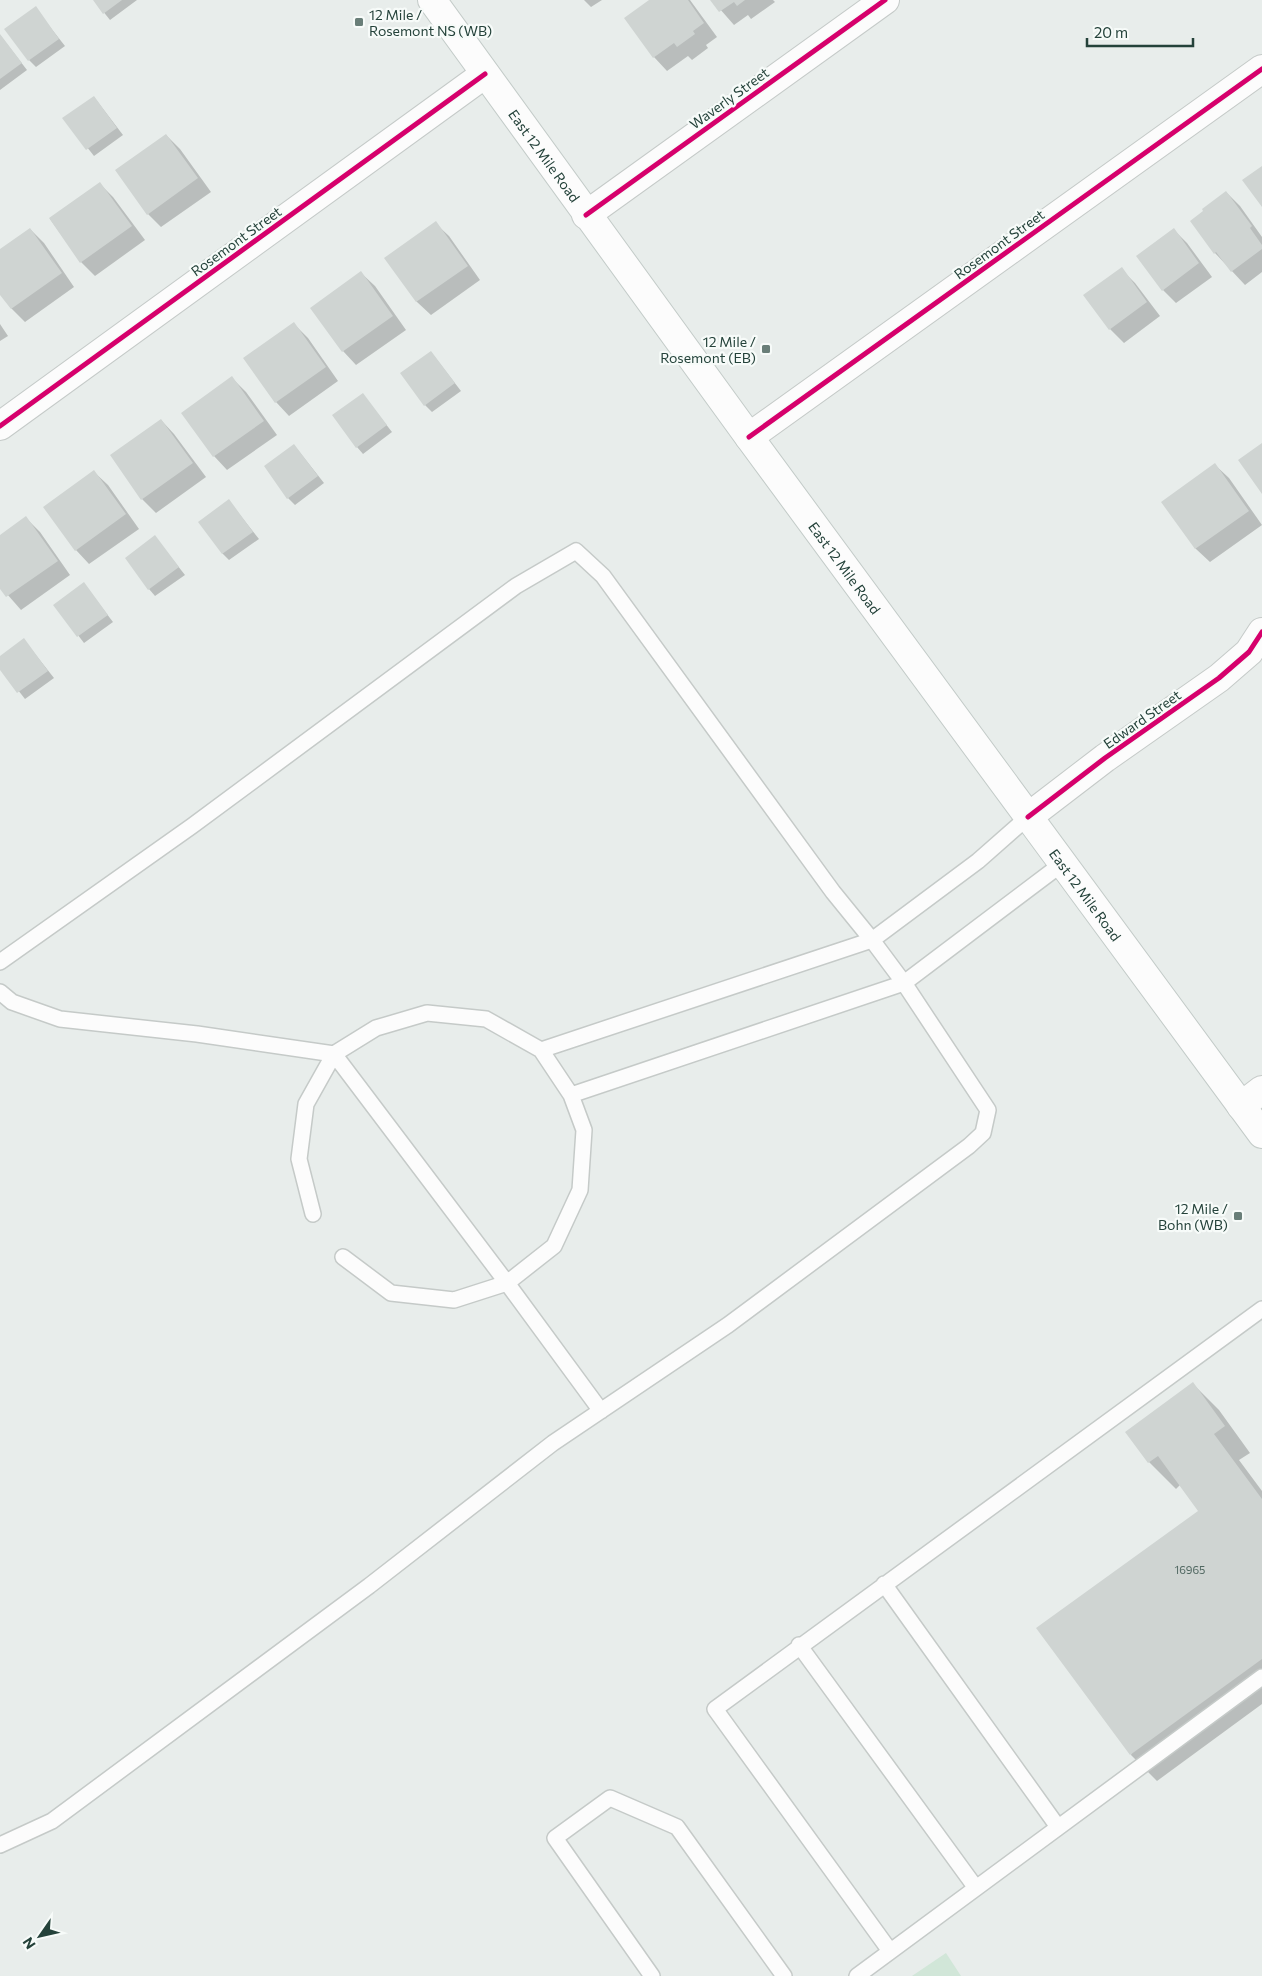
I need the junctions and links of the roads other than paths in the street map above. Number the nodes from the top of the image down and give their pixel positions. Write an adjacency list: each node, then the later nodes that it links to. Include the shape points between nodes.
1 (432, 0): 4 (street, East 12 Mile Road)
2 (885, 0): 5 (street, Waverly Street)
3 (1262, 69): 7 (street, Rosemont Street)
4 (485, 74): 5 (street, East 12 Mile Road); 6 (street, Rosemont Street)
5 (586, 215): 7 (street, East 12 Mile Road)
6 (0, 426)
7 (749, 437): 9 (street, East 12 Mile Road)
8 (1262, 632): 9 (street, Edward Street, via 1249,652 1219,678)
9 (1028, 817): 10 (street, East 12 Mile Road); 11 (lane, via 978,861)
10 (1063, 863): 13 (lane); 18 (street, East 12 Mile Road)
11 (872, 940): 12 (lane, via 832,892 603,576 576,551 516,586 192,826); 13 (lane); 15 (lane)
12 (0, 962)
13 (904, 983): 17 (lane); 24 (lane, via 988,1110 983,1133 736,1319)
14 (0, 992): 16 (lane, via 12,1002 60,1019)
15 (542, 1050): 16 (lane, via 486,1019 427,1013 376,1028); 17 (lane)
16 (334, 1054): 20 (lane, via 306,1104 299,1159); 22 (lane)
17 (571, 1095): 22 (lane, via 584,1130 580,1190 554,1246)
18 (1251, 1098): 19 (street, East 12 Mile Road)
19 (1262, 1134)
20 (313, 1214)
21 (343, 1257): 22 (lane, via 391,1293 454,1300)
22 (507, 1283): 24 (lane)
23 (1262, 1309): 25 (lane)
24 (602, 1411): 29 (lane, via 553,1443 368,1586 52,1821)
25 (884, 1584): 26 (lane); 28 (lane)
26 (799, 1645): 30 (lane); 31 (lane, via 715,1709)
27 (1262, 1677): 28 (lane)
28 (1058, 1827): 30 (lane)
29 (0, 1845)
30 (976, 1888): 31 (lane)
31 (890, 1952): 34 (lane)
32 (652, 1976): 33 (lane, via 555,1838 610,1798 677,1827)
33 (784, 1976)
34 (857, 1976)

